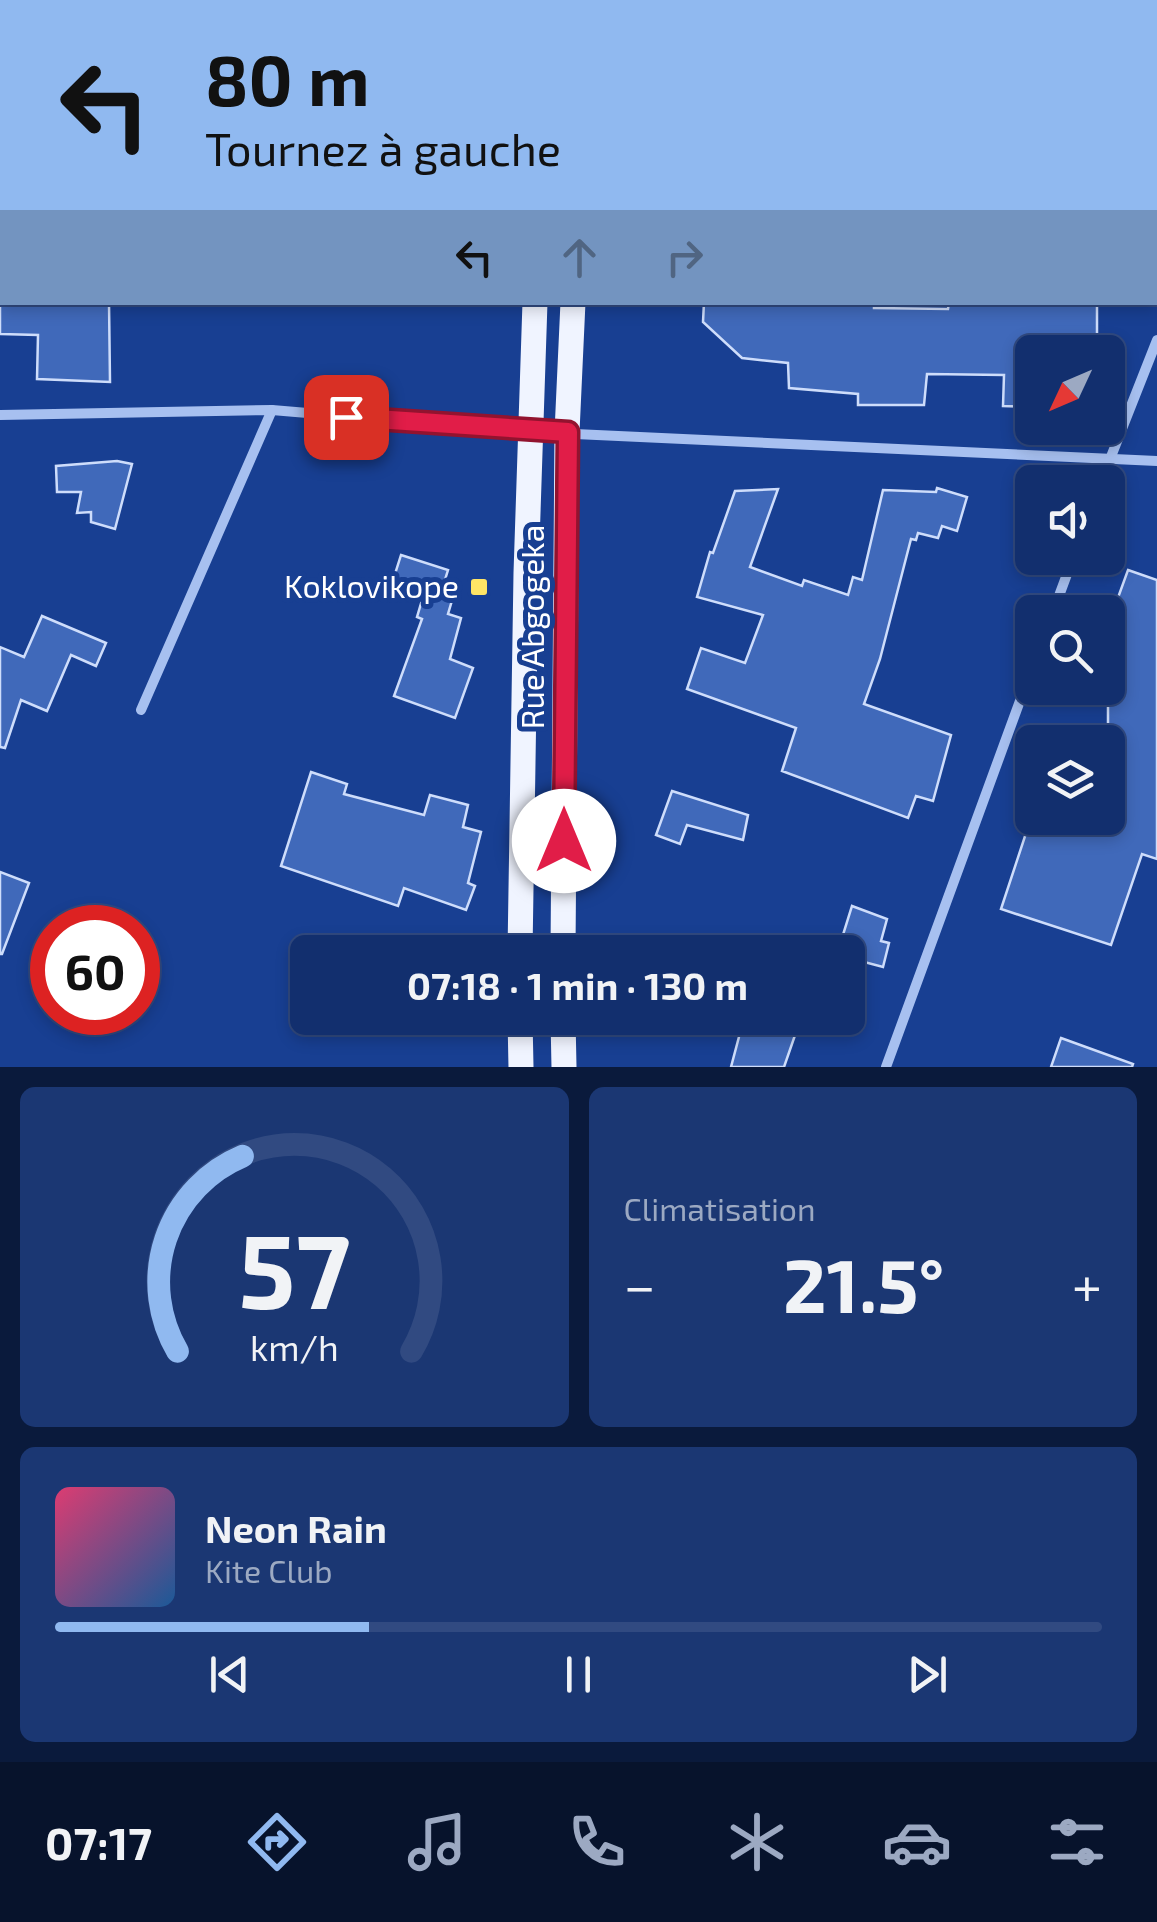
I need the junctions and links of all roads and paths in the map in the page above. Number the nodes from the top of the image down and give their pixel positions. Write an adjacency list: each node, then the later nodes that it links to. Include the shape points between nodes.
1 (535, 305): 6 (main road, Rue Abgogeka)
2 (573, 305): 7 (main road, Rue Abgogeka)
3 (1157, 340): 8 (street)
4 (272, 410): 5 (street); 6 (street); 12 (street)
5 (0, 415)
6 (532, 432): 7 (street); 13 (main road, Rue Abgogeka)
7 (568, 432): 8 (street); 14 (main road, Rue Abgogeka)
8 (1109, 461): 9 (street); 10 (street)
9 (1157, 462)
10 (1107, 465)
11 (1018, 705): 19 (street)
12 (141, 710)
13 (520, 935)
14 (564, 935)
15 (520, 1035): 17 (main road)
16 (563, 1035): 18 (main road)
17 (521, 1067)
18 (564, 1067)
19 (886, 1067)

